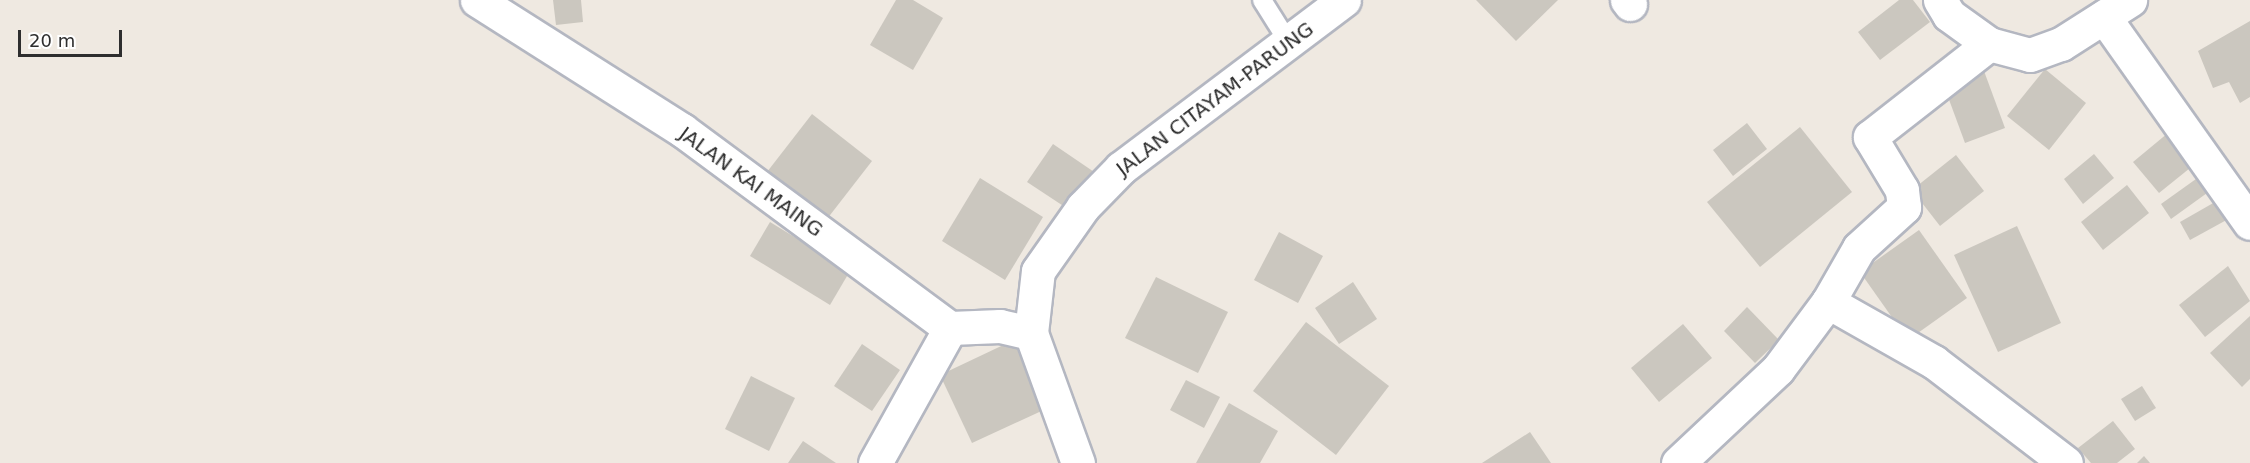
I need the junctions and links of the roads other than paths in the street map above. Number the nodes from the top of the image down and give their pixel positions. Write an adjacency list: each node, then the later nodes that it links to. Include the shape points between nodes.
1 (477, 0): 10 (street, JALAN KAI MAING, via 682,130)
2 (1262, 0): 6 (lane)
3 (1344, 0): 6 (street, JALAN CITAYAM-PARUNG)
4 (1940, 0): 7 (street, via 1949,15)
5 (2117, 8): 7 (street, via 2046,52 2019,55); 8 (street)
6 (1289, 43): 11 (street, JALAN CITAYAM-PARUNG, via 1121,168 1083,207 1038,271)
7 (1989, 44): 9 (street, via 1870,137 1902,190 1904,207 1859,248)
8 (2250, 223)
9 (1828, 302): 14 (street, via 1778,369); 15 (street, via 1934,362)
10 (950, 328): 11 (street, via 991,326); 12 (street)
11 (1031, 333): 13 (street, JALAN CITAYAM-PARUNG)
12 (875, 463)
13 (1078, 463)
14 (1678, 463)
15 (2066, 463)

